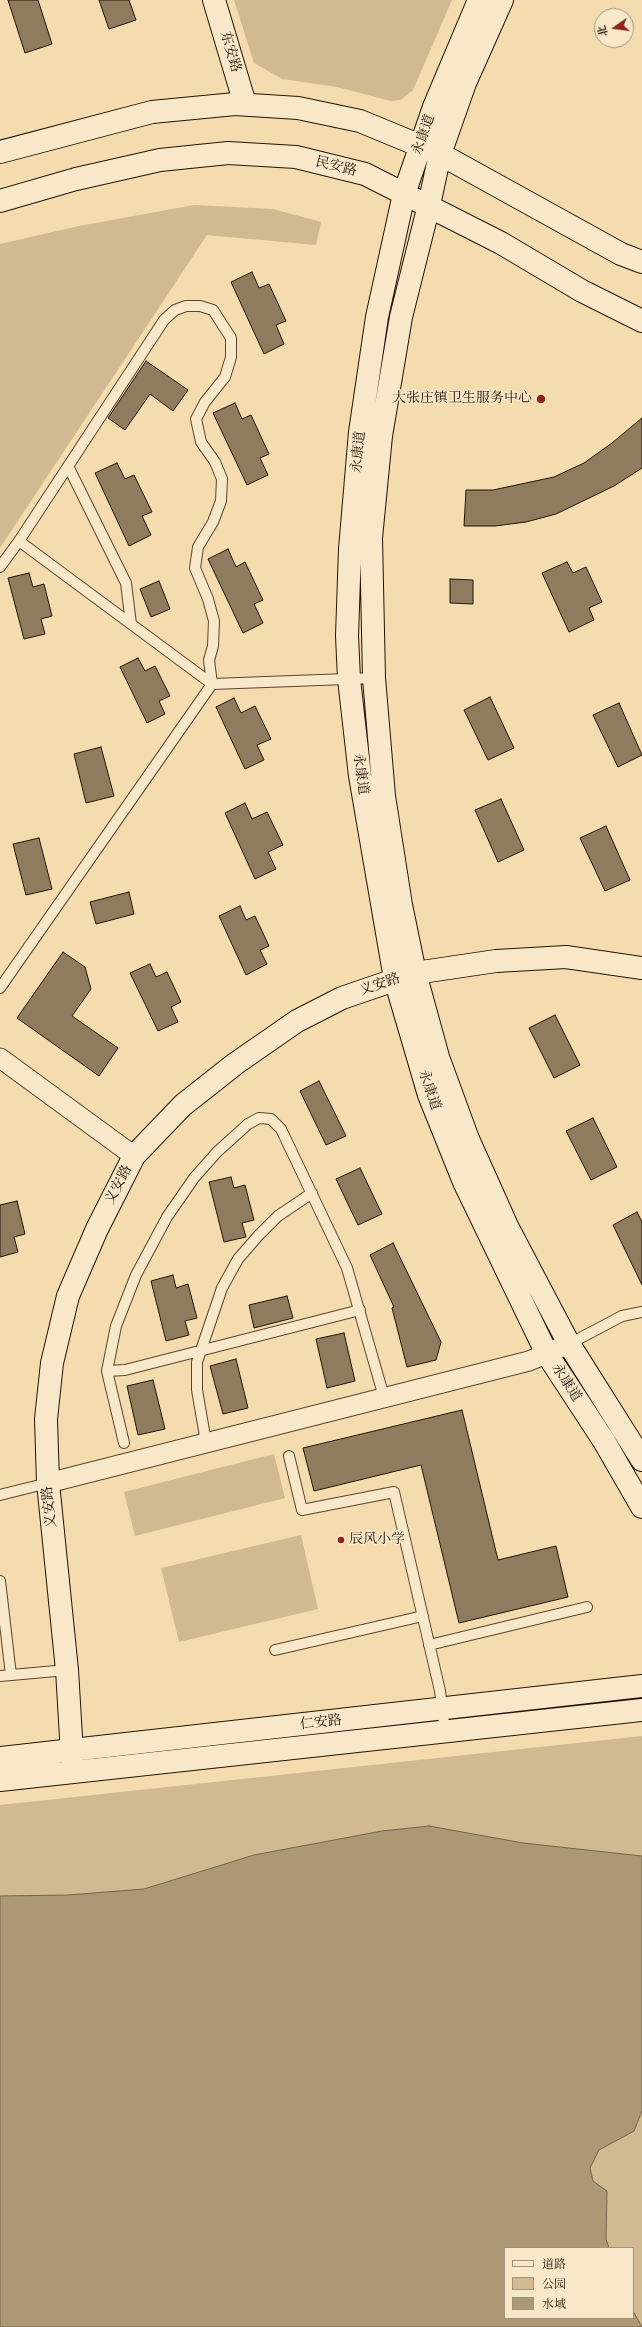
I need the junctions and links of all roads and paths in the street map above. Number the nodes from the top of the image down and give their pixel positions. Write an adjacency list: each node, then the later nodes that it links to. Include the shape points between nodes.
1 (214, 0): 4 (street, 东安路)
2 (479, 0): 5 (street, 永康道, via 434,107)
3 (502, 0): 5 (street, 永康道, via 465,83)
4 (245, 104): 5 (street, via 298,108 360,121); 6 (street, via 152,112)
5 (430, 150): 7 (street, 永康道); 9 (street, 永康道); 10 (street, via 621,254)
6 (0, 152)
7 (404, 194): 8 (street, 民安路, via 364,174 296,157 228,153 160,160 76,179); 9 (street, 民安路); 17 (street, 永康道, via 377,317 360,432 350,549 347,636)
8 (0, 201)
9 (430, 205): 11 (street, 民安路, via 582,291); 16 (street, 永康道, via 401,317 381,436 371,538)
10 (642, 262)
11 (642, 321)
12 (68, 466): 13 (lane); 15 (lane, via 126,583); 18 (lane, via 164,320 175,310 186,306 200,306 213,310 231,338 231,357 225,377 205,402 196,419 201,442 215,462 222,479 221,501 213,522 198,547 195,568 214,621 213,646 209,660)
13 (19, 541): 14 (lane); 15 (lane)
14 (0, 567)
15 (131, 624): 18 (lane)
16 (374, 678): 17 (lane); 20 (street, 永康道, via 384,796 401,906)
17 (349, 679): 18 (lane); 20 (street, 永康道, via 360,776)
18 (212, 684): 21 (lane)
19 (642, 968): 20 (street, 义安路, via 566,957 496,961)
20 (405, 976): 23 (street, 义安路, via 342,998 297,1021 235,1064 183,1105); 27 (street, 永康道, via 468,1139 507,1226); 29 (street, 永康道, via 429,1096 464,1182)
21 (0, 988)
22 (0, 1058): 23 (street)
23 (134, 1156): 36 (street, 义安路, via 97,1229 68,1296 52,1363 46,1419)
24 (312, 1192): 25 (lane, via 347,1268); 28 (lane, via 278,1216 238,1259 222,1288); 30 (lane, via 281,1129 271,1119 259,1118 248,1124 217,1152 194,1178 166,1217 136,1275 116,1326)
25 (360, 1310): 28 (lane); 31 (lane)
26 (642, 1312): 27 (lane, via 622,1316)
27 (570, 1344): 29 (street); 35 (street, 永康道)
28 (201, 1351): 30 (lane, via 125,1370); 32 (lane, via 197,1362 197,1390)
29 (547, 1354): 31 (street, via 529,1361); 38 (street, 永康道, via 604,1441)
30 (107, 1371): 33 (lane)
31 (384, 1397): 32 (street)
32 (206, 1442): 36 (street)
33 (124, 1444)
34 (289, 1456): 41 (lane, via 302,1510 394,1492)
35 (642, 1460)
36 (48, 1483): 37 (lane); 44 (street, 义安路)
37 (0, 1495)
38 (642, 1507)
39 (0, 1581): 45 (lane)
40 (587, 1607): 42 (lane)
41 (423, 1616): 42 (lane); 43 (lane)
42 (429, 1645): 48 (lane)
43 (275, 1650)
44 (67, 1670): 45 (lane); 52 (street, 义安路)
45 (11, 1675): 46 (lane)
46 (0, 1676)
47 (642, 1686): 48 (street, 仁安路)
48 (442, 1709): 50 (lane); 52 (street, 仁安路)
49 (642, 1710): 50 (street, 仁安路)
50 (445, 1732): 52 (street, 仁安路)
51 (0, 1758): 52 (street, 仁安路)
52 (73, 1761): 53 (street, 仁安路)
53 (0, 1780)

